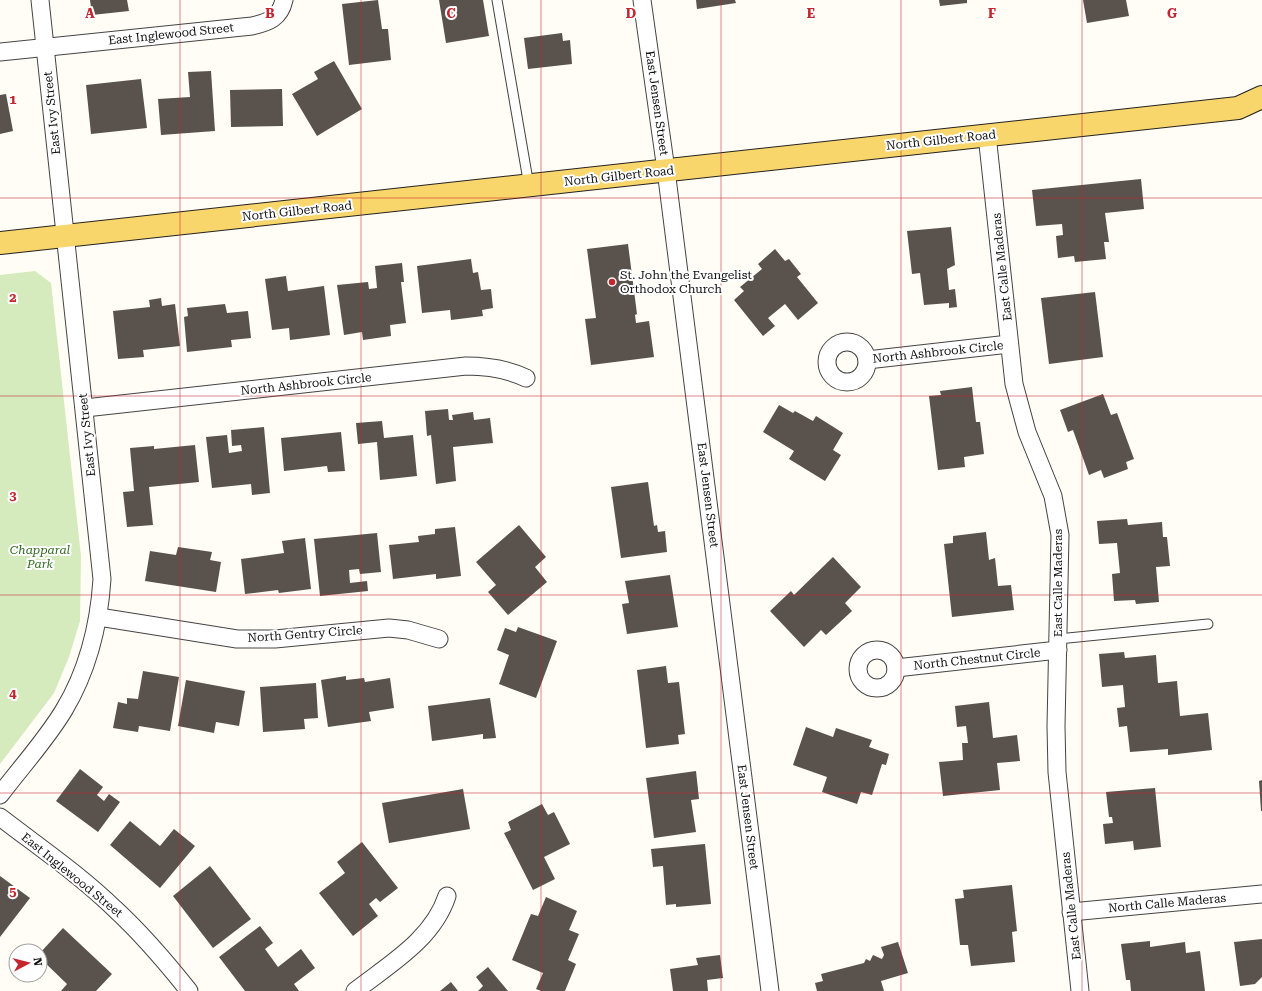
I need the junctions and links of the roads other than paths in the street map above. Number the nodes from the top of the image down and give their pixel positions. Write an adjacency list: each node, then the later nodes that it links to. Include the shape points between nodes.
1 (40, 0): 5 (street, East Ivy Street)
2 (284, 0): 5 (street, East Inglewood Street, via 278,16 257,25)
3 (497, 0): 12 (lane)
4 (642, 0): 11 (street, East Jensen Street)
5 (45, 47): 6 (street); 13 (street, East Ivy Street)
6 (0, 52)
7 (1262, 97): 8 (main road, North Gilbert Road)
8 (1238, 108): 9 (main road, North Gilbert Road); 10 (main road, North Gilbert Road)
9 (1262, 116)
10 (987, 135): 11 (main road, North Gilbert Road); 15 (street, East Calle Maderas)
11 (666, 170): 12 (main road, North Gilbert Road); 31 (street, East Jensen Street)
12 (529, 186): 13 (main road, North Gilbert Road)
13 (66, 236): 14 (main road, North Gilbert Road); 18 (street, East Ivy Street)
14 (0, 243)
15 (1009, 344): 16 (street, North Ashbrook Circle); 22 (street, East Calle Maderas, via 1021,415 1051,490 1057,515 1060,535)
16 (867, 360)
17 (526, 378): 18 (street, North Ashbrook Circle, via 498,368 466,366)
18 (85, 408): 19 (street, East Ivy Street, via 101,559)
19 (99, 617): 21 (street, North Gentry Circle, via 237,639 275,639 389,628 408,630); 24 (street, East Ivy Street, via 86,663 64,710)
20 (1208, 624): 22 (lane)
21 (440, 639)
22 (1058, 644): 23 (street, North Chestnut Circle); 28 (street, East Calle Maderas, via 1057,772)
23 (896, 668)
24 (0, 795)
25 (0, 817): 29 (street, East Inglewood Street, via 115,908 167,963)
26 (1262, 894): 28 (street, North Calle Maderas)
27 (447, 896): 30 (street, via 444,908 429,931)
28 (1071, 912): 32 (street, East Calle Maderas)
29 (189, 991)
30 (355, 991)
31 (770, 991)
32 (1080, 991)

